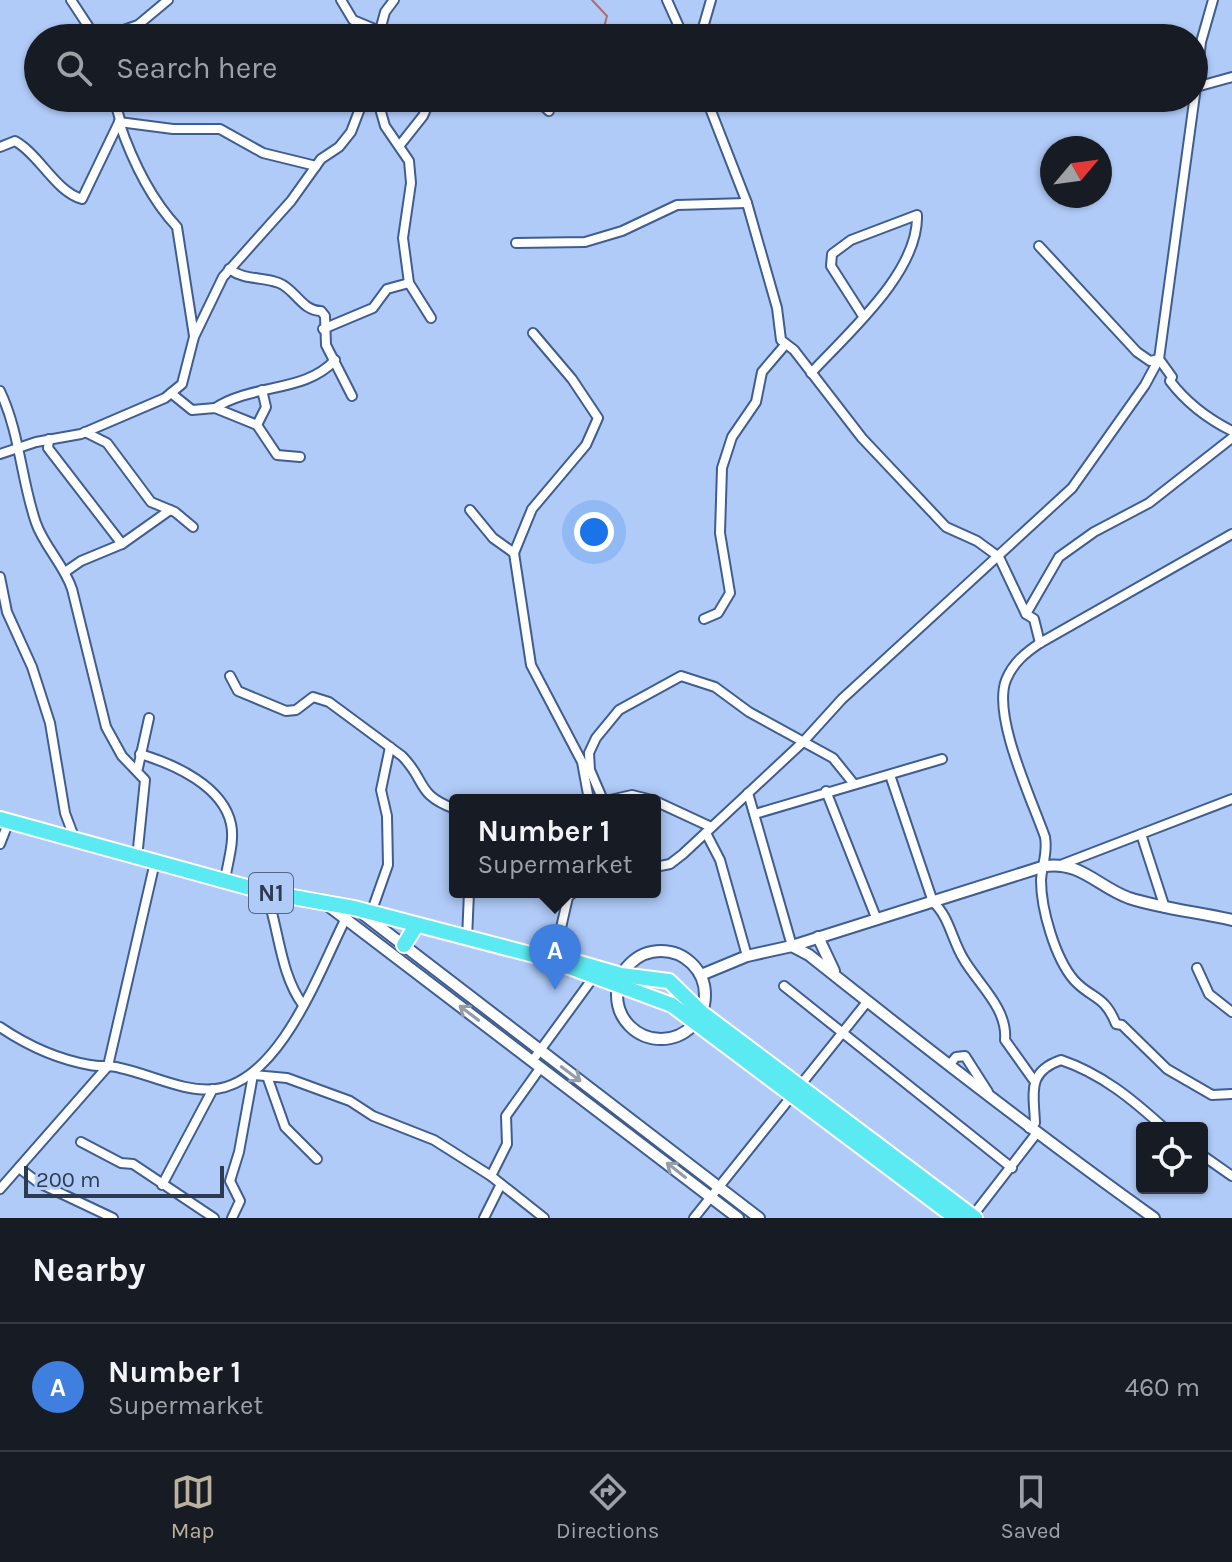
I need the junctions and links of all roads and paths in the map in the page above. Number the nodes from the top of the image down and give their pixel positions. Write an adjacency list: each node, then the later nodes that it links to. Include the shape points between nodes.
1 (71, 0): 8 (street)
2 (168, 0): 9 (street)
3 (341, 0): 10 (street)
4 (394, 0): 11 (street)
5 (667, 0): 12 (street)
6 (711, 0): 13 (street)
7 (1213, 0): 14 (street)
8 (88, 24)
9 (139, 24)
10 (360, 24)
11 (382, 24)
12 (678, 24)
13 (704, 24)
14 (1206, 24)
15 (1232, 77): 16 (street)
16 (1208, 84)
17 (118, 112): 23 (street)
18 (359, 112): 26 (street, via 351,132)
19 (381, 112): 24 (street)
20 (425, 112): 24 (street)
21 (711, 112): 27 (street)
22 (1193, 112): 38 (street)
23 (120, 121): 25 (street, via 82,199 28,148 15,141); 26 (street, via 220,129 263,153); 36 (street, via 139,170 177,227)
24 (400, 145): 31 (street, via 411,179 403,238)
25 (0, 147)
26 (316, 166): 30 (street)
27 (747, 203): 28 (street, via 677,205 585,242); 37 (street)
28 (516, 243)
29 (1039, 246): 38 (street, via 1137,352 1150,361)
30 (229, 269): 34 (street, via 243,279 280,283 313,311 321,311); 36 (street)
31 (409, 283): 33 (street); 34 (street, via 387,289 373,308)
32 (863, 316): 32 (street, via 899,273 917,215 851,240 832,254 831,266); 40 (street)
33 (431, 318)
34 (323, 329): 39 (street)
35 (533, 333): 59 (street, via 598,418 586,445 537,501)
36 (194, 337): 43 (street, via 187,372)
37 (785, 345): 40 (street); 64 (street, via 762,372 756,402 732,437 722,468 720,533 730,593 718,613)
38 (1159, 359): 47 (street, via 1181,396); 60 (street, via 1081,478)
39 (335, 360): 41 (street, via 310,380); 44 (street)
40 (811, 373): 60 (street, via 862,438 946,527)
41 (262, 390): 45 (street, via 233,396); 46 (street, via 266,407)
42 (0, 391): 51 (street)
43 (171, 393): 45 (street, via 192,410); 48 (street)
44 (352, 396)
45 (215, 408): 46 (street)
46 (257, 425): 53 (street, via 277,455)
47 (1232, 431)
48 (85, 432): 50 (street); 54 (street, via 107,443 151,502)
49 (1232, 438): 63 (street, via 1149,503 1059,557)
50 (49, 439): 51 (street); 58 (street, via 48,448)
51 (18, 447): 52 (street); 61 (street, via 37,528)
52 (0, 454)
53 (300, 457)
54 (170, 510): 56 (street); 58 (street)
55 (470, 510): 59 (street)
56 (193, 527)
57 (1232, 534): 65 (street)
58 (122, 544): 61 (street)
59 (514, 553): 77 (street, via 531,665 582,762)
60 (999, 557): 63 (street); 68 (street, via 842,699)
61 (65, 572): 72 (street, via 106,727 122,756)
62 (0, 577): 86 (street, via 7,612 46,711)
63 (1026, 614): 65 (street, via 1034,619)
64 (704, 619)
65 (1040, 643): 92 (street, via 1016,661 1002,696 1012,744 1045,837)
66 (230, 676): 69 (street, via 238,691 286,711 319,697)
67 (149, 718): 70 (street)
68 (803, 742): 74 (street, via 833,758); 76 (street); 78 (street, via 715,687 674,677 619,710 596,738 589,753 590,770)
69 (390, 747): 81 (street, via 411,766 425,794); 100 (street, via 381,790 388,865)
70 (140, 754): 72 (street); 93 (street, via 193,778 218,797 231,825)
71 (942, 759): 73 (street)
72 (138, 768): 88 (street, via 145,784)
73 (890, 775): 74 (street); 97 (street)
74 (854, 784): 75 (street)
75 (826, 791): 82 (street); 101 (street)
76 (748, 793): 82 (street); 84 (street)
77 (588, 794)
78 (600, 794)
79 (1232, 799): 85 (street)
80 (661, 805): 84 (street)
81 (449, 806)
82 (755, 814): 107 (street)
83 (5, 820): 86 (highway, N1); 87 (street)
84 (708, 830): 91 (street, via 670,864); 108 (street)
85 (1141, 834): 90 (street); 98 (street)
86 (74, 837): 88 (highway, N1)
87 (0, 844)
88 (137, 858): 89 (highway, N1)
89 (155, 862): 93 (highway, N1); 129 (street)
90 (1063, 864): 92 (street); 98 (street, via 1125,897)
91 (661, 866)
92 (1045, 866): 97 (street); 136 (street, via 1041,878 1049,932 1074,980 1098,996 1116,1024 1167,1069 1212,1095)
93 (225, 881): 94 (highway, N1)
94 (265, 892): 99 (highway, N1, via 323,901); 120 (street, via 283,961)
95 (469, 898): 105 (street)
96 (568, 898): 109 (street)
97 (933, 902): 101 (street); 132 (street, via 964,961 997,1005 1005,1040)
98 (1165, 908): 102 (street)
99 (348, 911): 100 (highway, N1); 106 (street); 120 (street); 127 (street, one-way to 99)
100 (371, 913): 103 (highway, N1)
101 (877, 920): 104 (street)
102 (1232, 920)
103 (416, 926): 105 (highway, N1); 106 (highway)
104 (818, 937): 107 (street); 112 (street)
105 (467, 939): 109 (highway, N1)
106 (404, 945): 125 (street)
107 (792, 946): 108 (street); 112 (street)
108 (747, 956): 111 (street)
109 (551, 959): 113 (highway, N1); 115 (highway, N1)
110 (1197, 968): 122 (street, via 1209,994)
111 (701, 975): 115 (street, via 684,956 660,950 636,958); 123 (street, via 706,991)
112 (837, 977): 119 (street)
113 (593, 978): 115 (highway, N1); 128 (street)
114 (660, 979): 115 (highway, N1); 117 (highway, N1); 118 (highway)
115 (619, 981): 118 (highway, N1); 123 (street, via 623,1018 646,1037 676,1037)
116 (784, 986): 126 (street)
117 (681, 990): 121 (highway); 123 (highway, N1)
118 (651, 997): 121 (highway, N1)
119 (867, 1002): 126 (street); 139 (street)
120 (303, 1005): 130 (street)
121 (672, 1005): 123 (highway, N1)
122 (1232, 1012)
123 (699, 1017): 135 (highway, N1)
124 (0, 1027): 129 (street, via 41,1052)
125 (510, 1028): 127 (street); 128 (street)
126 (844, 1031): 135 (street); 146 (street)
127 (502, 1038): 128 (street)
128 (538, 1059): 134 (street, one-way to 134); 137 (street); 147 (street, via 506,1116 507,1144)
129 (108, 1066): 133 (street); 145 (street)
130 (253, 1075): 131 (street); 133 (street); 157 (street, via 230,1181 240,1201)
131 (268, 1079): 143 (street, via 285,1127); 147 (street, via 287,1078 350,1101 434,1140)
132 (1035, 1082): 138 (street, via 1042,1070 1061,1060 1089,1070); 139 (street)
133 (213, 1089): 150 (street)
134 (593, 1090): 137 (street); 140 (street)
135 (796, 1090): 151 (street); 154 (highway, N1); 163 (highway, N1)
136 (1232, 1094)
137 (586, 1101): 142 (street)
138 (1157, 1122)
139 (1033, 1131): 146 (street); 164 (street)
140 (657, 1140): 142 (street); 151 (street)
141 (81, 1142): 150 (street, via 133,1164)
142 (650, 1151): 153 (street, one-way to 142)
143 (317, 1159)
144 (1208, 1159): 148 (street)
145 (19, 1168): 152 (street); 155 (street)
146 (1012, 1168): 154 (street)
147 (491, 1176): 149 (street)
148 (1232, 1176)
149 (501, 1184): 158 (street); 159 (street)
150 (162, 1185): 156 (street)
151 (718, 1188): 153 (street); 162 (street)
152 (0, 1189)
153 (711, 1197): 160 (street); 161 (street)
154 (973, 1217)
155 (113, 1218)
156 (214, 1218)
157 (232, 1218)
158 (484, 1218)
159 (544, 1218)
160 (694, 1218)
161 (738, 1218)
162 (759, 1218)
163 (956, 1218)
164 (1154, 1218)

